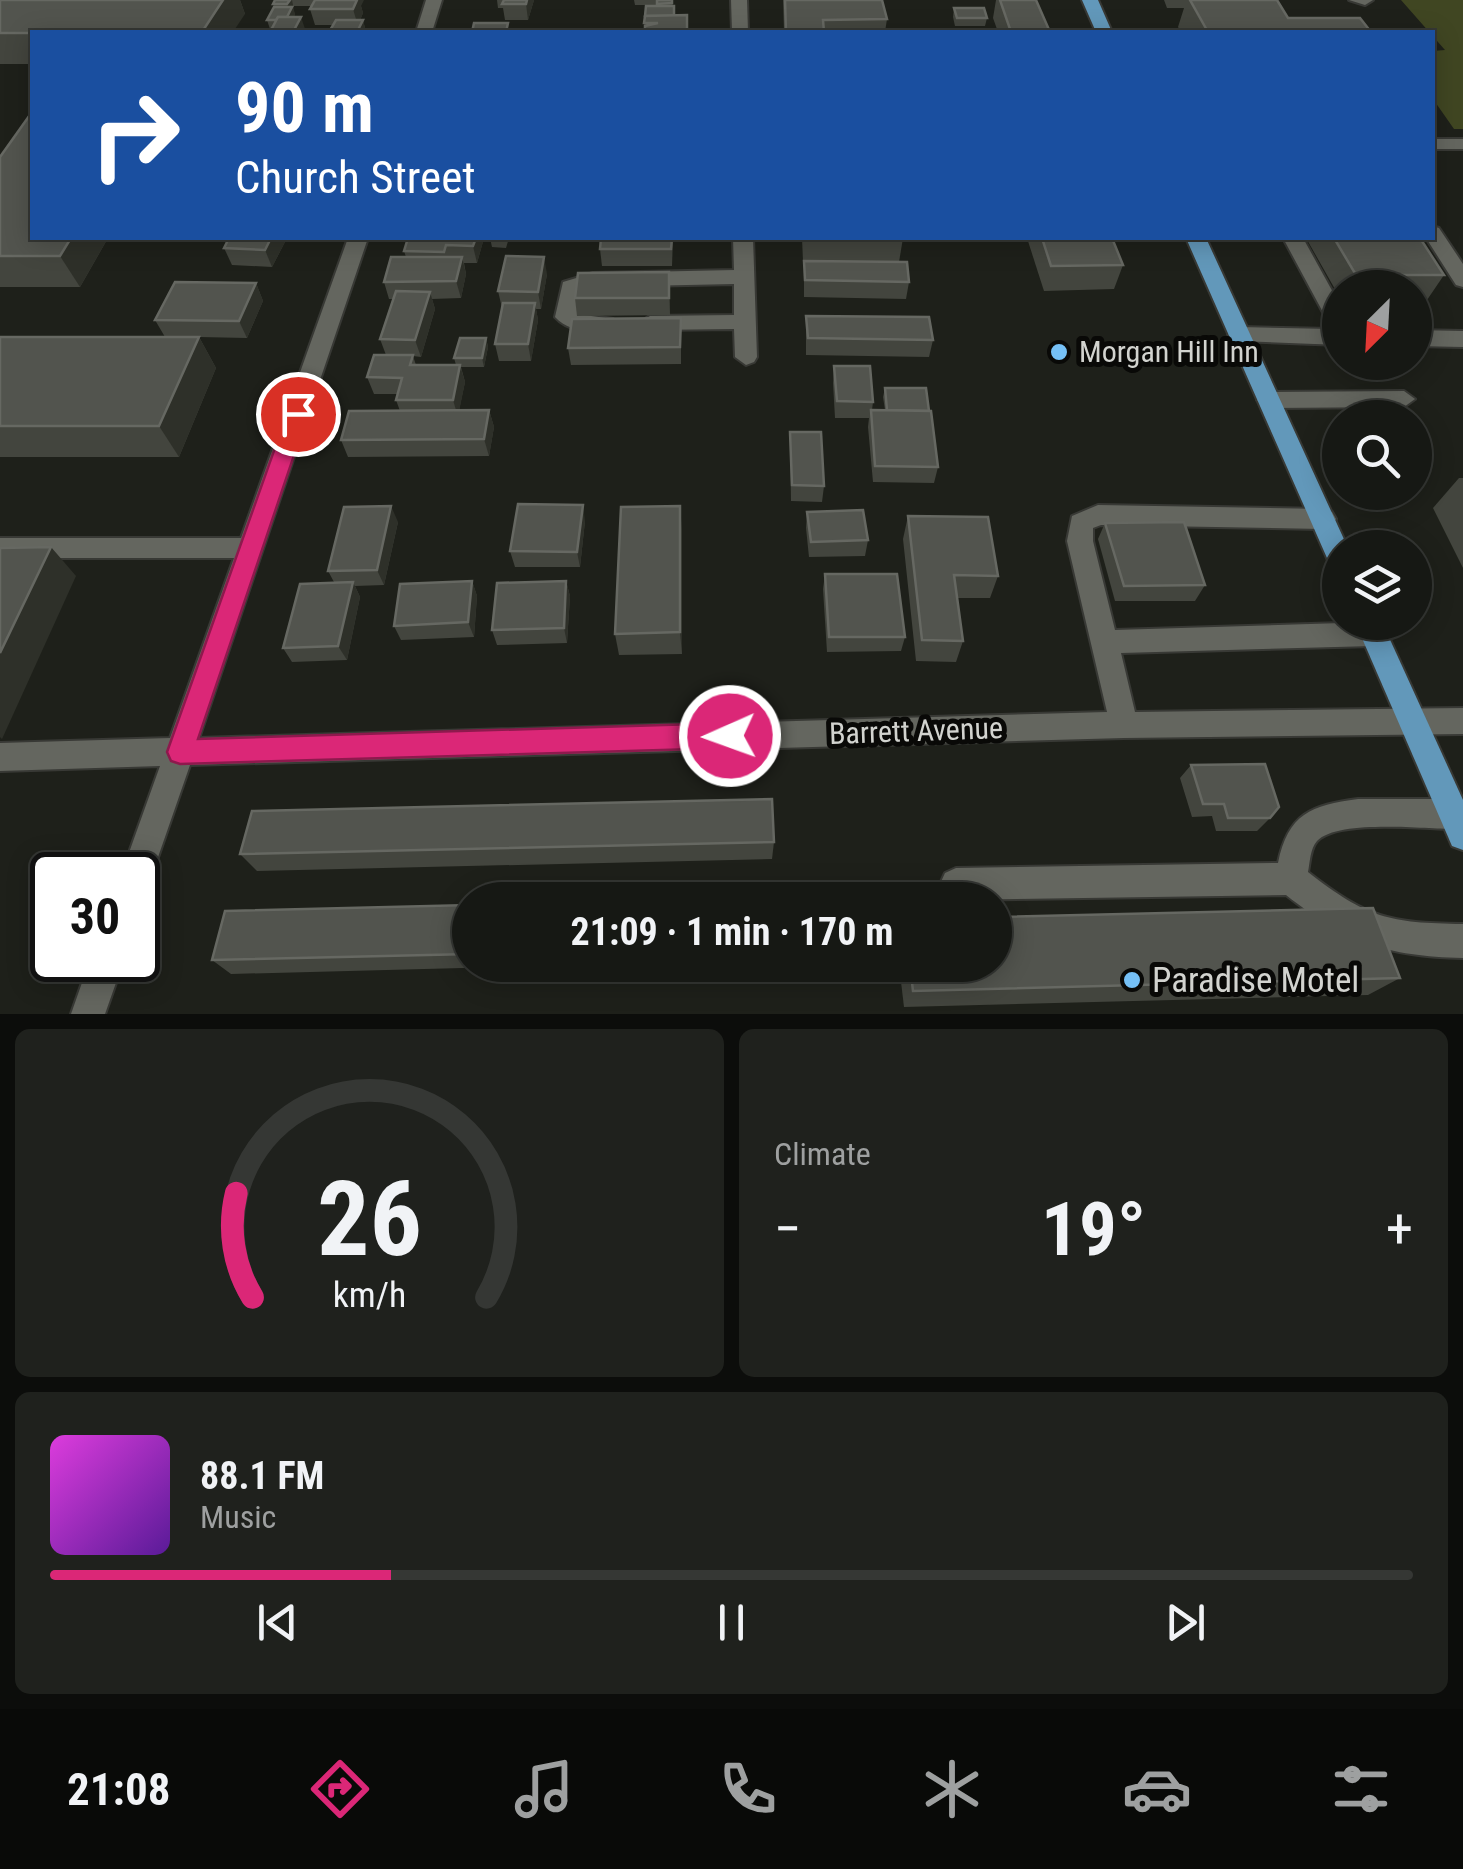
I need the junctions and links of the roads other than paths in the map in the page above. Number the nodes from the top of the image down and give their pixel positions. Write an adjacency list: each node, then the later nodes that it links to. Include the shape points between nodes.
1 (434, 0): 4 (street)
2 (739, 0): 5 (street)
3 (1090, 0): 6 (main road)
4 (425, 30)
5 (740, 30)
6 (1103, 30)
7 (1435, 144): 8 (street)
8 (1463, 144)
9 (1435, 237): 15 (street)
10 (357, 240): 28 (street)
11 (743, 240): 14 (street)
12 (1197, 240): 18 (main road)
13 (1294, 240): 16 (street)
14 (744, 277): 17 (street); 17 (street, via 583,281 570,288 565,314 585,324)
15 (1463, 280)
16 (1322, 292)
17 (745, 322): 22 (street)
18 (1239, 334): 19 (street); 23 (main road)
19 (1322, 336)
20 (1432, 338): 21 (street)
21 (1463, 339)
22 (746, 357)
23 (1268, 400): 24 (street); 25 (main road)
24 (1322, 400)
25 (1323, 519): 26 (main road); 31 (street, via 1098,514 1081,523)
26 (1328, 530)
27 (0, 548): 28 (street)
28 (251, 548): 35 (street)
29 (1322, 631): 31 (street)
30 (1376, 640): 32 (main road)
31 (1104, 642): 34 (street)
32 (1412, 720): 33 (street, Barrett Avenue); 34 (street, Barrett Avenue); 37 (main road)
33 (1463, 722)
34 (1124, 724): 35 (street, Barrett Avenue)
35 (180, 752): 36 (street, Barrett Avenue); 38 (street)
36 (0, 757)
37 (1458, 824): 39 (street, via 1341,816 1311,826 1298,842)
38 (145, 852)
39 (1291, 879): 40 (street); 41 (street, via 1372,934)
40 (1012, 883)
41 (1463, 941)
42 (99, 982): 43 (street)
43 (88, 1014)

